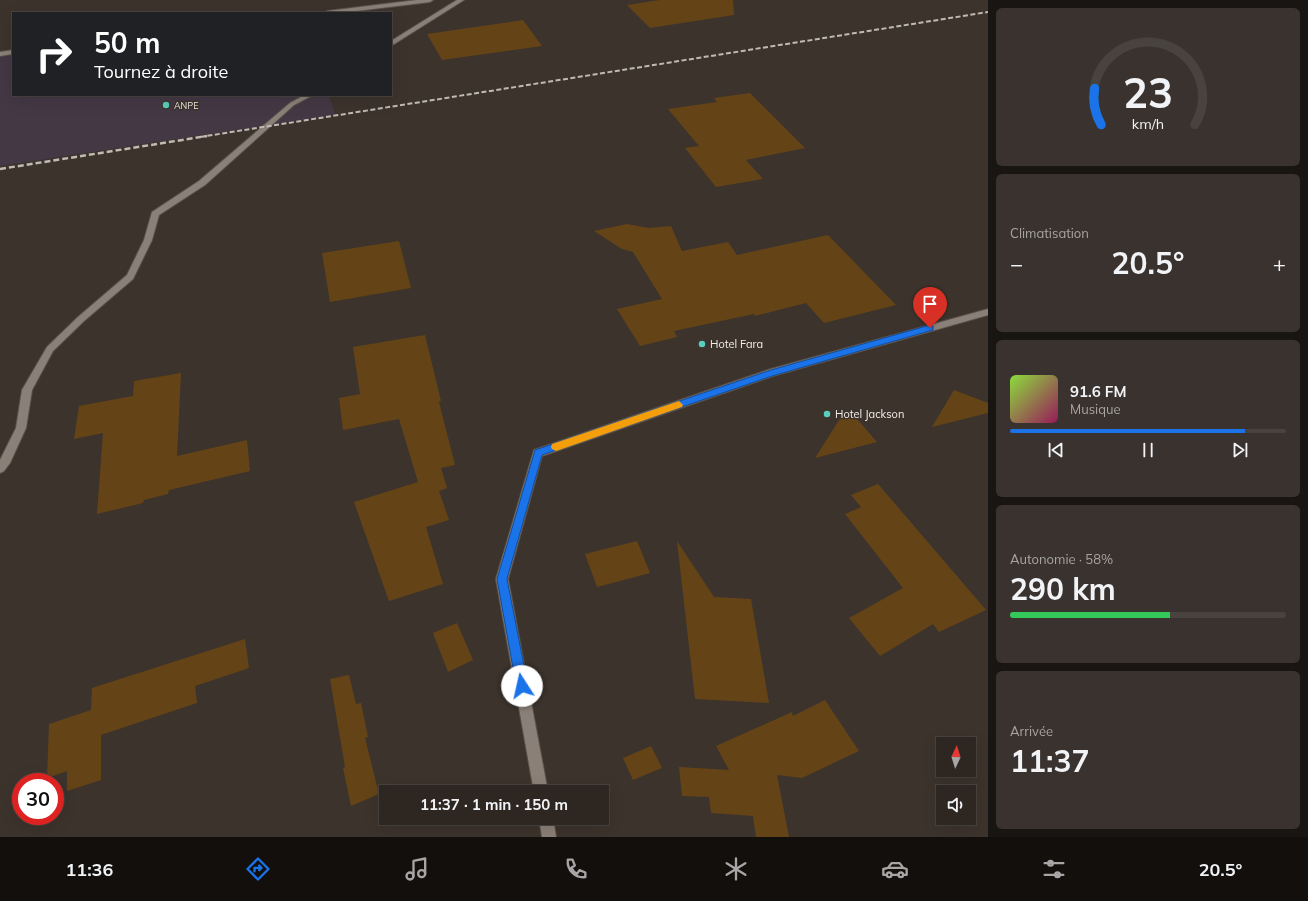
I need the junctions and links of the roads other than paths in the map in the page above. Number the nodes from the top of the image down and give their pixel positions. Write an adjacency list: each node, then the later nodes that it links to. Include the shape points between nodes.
1 (430, 0): 3 (street)
2 (461, 0): 4 (street)
3 (335, 12)
4 (392, 43)
5 (12, 52): 6 (street)
6 (0, 54)
7 (308, 96): 9 (street, via 292,104 202,183 155,214 148,240 130,277 81,319 50,350 27,390 21,428)
8 (988, 312): 10 (street, via 771,373 538,453 502,579)
9 (0, 468)
10 (540, 785)
11 (547, 825): 12 (street)
12 (549, 837)

